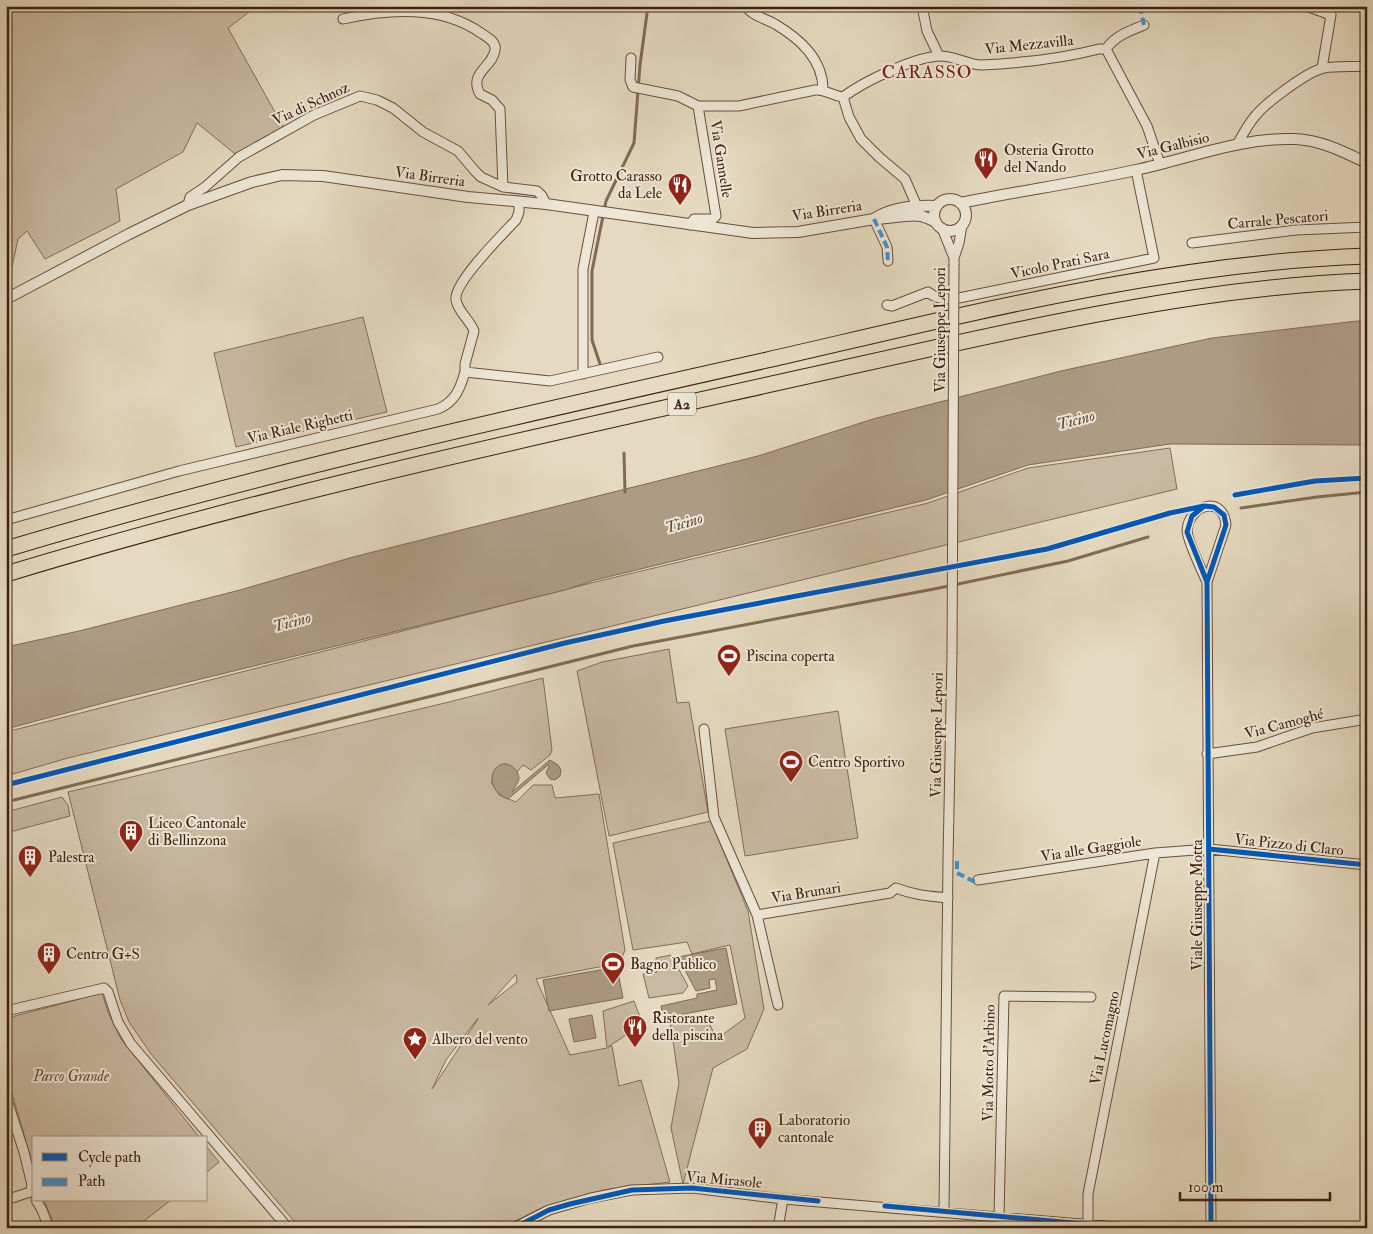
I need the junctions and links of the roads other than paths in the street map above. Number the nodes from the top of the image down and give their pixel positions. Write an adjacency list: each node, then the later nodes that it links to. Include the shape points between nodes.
1 (745, 6): 11 (street, via 809,51 819,65)
2 (922, 6): 7 (street, via 927,31)
3 (1306, 6): 10 (street, via 1331,15)
4 (343, 19): 18 (street, via 376,12 424,12 460,21 493,42 494,54 479,74 477,84 480,94 500,108)
5 (1144, 25): 6 (street, via 1114,40)
6 (1106, 49): 7 (street, Via Mezzavilla, via 1048,60 983,64); 16 (street, via 1147,126)
7 (939, 56): 12 (street, Via Mezzavilla, via 898,69)
8 (631, 58): 13 (street, via 632,86 678,96)
9 (1367, 66): 10 (street)
10 (1322, 68): 14 (street, via 1267,104)
11 (823, 90): 12 (street); 13 (street, via 739,106)
12 (843, 97): 24 (street, via 861,139 905,179)
13 (698, 106): 30 (street, Via Gannelle, via 716,216 713,219 694,219)
14 (1237, 145): 15 (street, Via Galbisio, via 1279,140 1310,141); 16 (street, Via Galbisio)
15 (1367, 163)
16 (1160, 164): 17 (street, Via Galbisio)
17 (1136, 170): 19 (street, Via Galbisio); 40 (street, Vicolo Prati Sara, via 1154,258 954,300 928,292)
18 (503, 187): 22 (street, via 537,191); 23 (street, Via di Schnoz, via 478,174 461,153 423,132 393,108 360,96 314,115 238,156 190,197)
19 (983, 198): 21 (street, Via Galbisio); 27 (street)
20 (519, 202): 22 (street, Via Birreria); 23 (street, Via Birreria, via 468,198 304,174 260,180); 42 (street, Via Riale Righetti, via 516,220 478,262 456,293 458,307 474,331)
21 (960, 203): 25 (street, via 948,199); 27 (street)
22 (546, 204): 26 (street, Via Birreria)
23 (188, 205): 39 (street, Via Birreria)
24 (917, 206): 25 (street, Via Birreria); 28 (street); 29 (street, Via Birreria, via 893,210)
25 (937, 206): 31 (street, via 934,214)
26 (596, 212): 30 (street, Via Birreria); 43 (street, via 583,269)
27 (966, 215): 32 (street)
28 (921, 216): 29 (street, Via Birreria); 31 (street, Via Birreria)
29 (874, 219): 30 (street, Via Birreria, via 816,230 773,233); 36 (street, via 887,247)
30 (690, 225)
31 (939, 225): 32 (street, via 955,230); 37 (street, Via Giuseppe Lepori)
32 (962, 225): 37 (street, Via Giuseppe Lepori)
33 (1367, 227): 34 (street, Carrale Pescatori, via 1296,230)
34 (1192, 243)
35 (1367, 256): 45 (highway, A2, via 1190,272 956,318 346,457)
36 (888, 261)
37 (954, 261): 55 (street, Via Giuseppe Lepori, bridge)
38 (1367, 281): 46 (highway, A2, via 1302,284 1194,297 998,334 366,478)
39 (6, 299)
40 (887, 305)
41 (658, 357): 43 (street)
42 (465, 372): 43 (street, via 550,381); 44 (street, Via Riale Righetti, via 454,399 438,409 207,464)
43 (583, 374)
44 (6, 520)
45 (6, 549)
46 (6, 574)
47 (1207, 582): 47 (street, Viale Giuseppe Motta, via 1226,525 1222,512 1209,506 1196,512 1187,532); 50 (street, Viale Giuseppe Motta)
48 (1367, 719): 50 (street, Via Camoghé, via 1312,728 1257,747)
49 (704, 729): 56 (street, via 714,817)
50 (1208, 754): 51 (street, Viale Giuseppe Motta)
51 (1209, 849): 52 (street, Via alle Gaggiole); 53 (street, Via Pizzo di Claro); 74 (street, Viale Giuseppe Motta)
52 (1155, 853): 54 (street, Via alle Gaggiole); 68 (street, Via Lucomagno, via 1088,1194)
53 (1367, 865)
54 (978, 880)
55 (948, 898): 56 (street, Via Brunari, via 923,896 896,888 890,893); 66 (street, Via Giuseppe Lepori)
56 (757, 915): 58 (street, Via Brunari)
57 (1091, 997): 67 (street, Via Motto d'Arbino, via 1004,996)
58 (778, 1005)
59 (6, 1010): 70 (street, via 104,988 131,1044)
60 (6, 1097): 61 (street)
61 (32, 1185)
62 (32, 1197): 64 (street)
63 (783, 1198): 66 (street, Via Mirasole); 71 (street, Via Mirasole, via 692,1188 632,1190 549,1210); 72 (street)
64 (6, 1200)
65 (36, 1202): 69 (street)
66 (944, 1212): 67 (street, Via Mirasole)
67 (999, 1217): 68 (street, Via Mirasole)
68 (1088, 1226): 73 (street, Via Mirasole)
69 (49, 1228)
70 (288, 1228)
71 (514, 1228)
72 (778, 1228)
73 (1129, 1228)
74 (1210, 1228)

